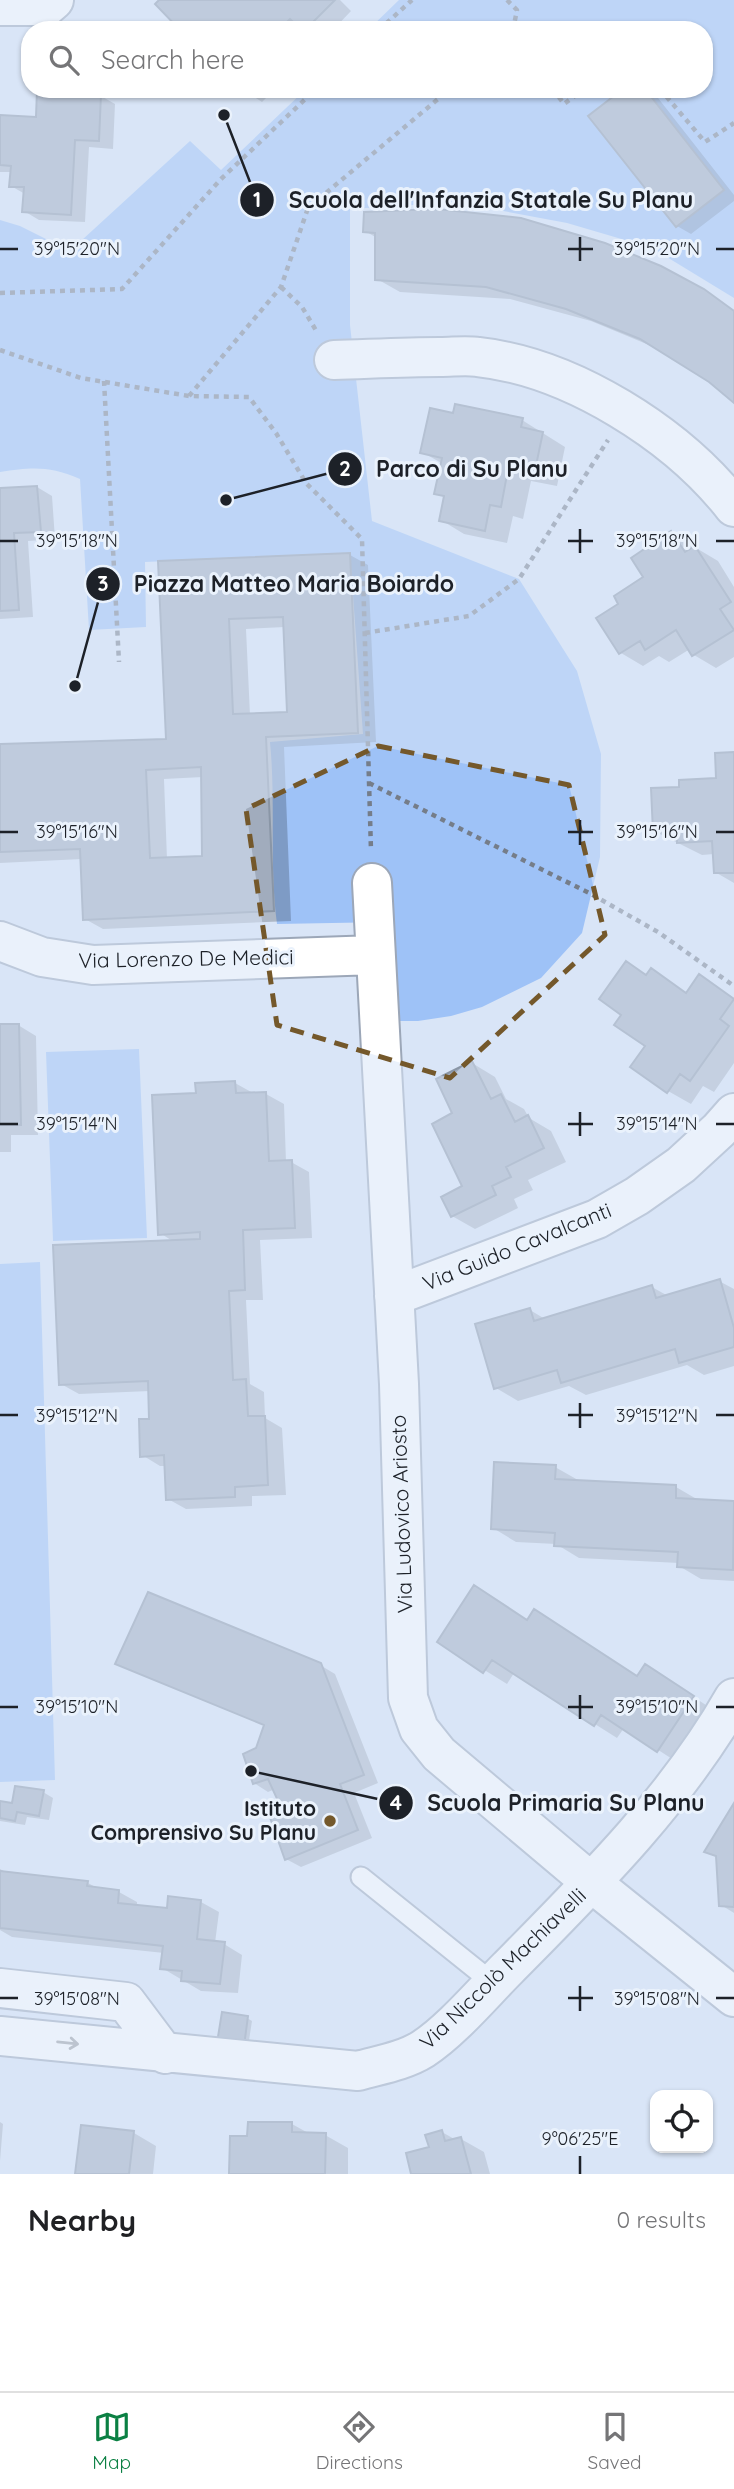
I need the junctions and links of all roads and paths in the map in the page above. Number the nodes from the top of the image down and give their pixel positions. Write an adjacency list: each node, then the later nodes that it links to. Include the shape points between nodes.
1 (412, 0): 5 (path)
2 (507, 0): 6 (path, via 517,10)
3 (51, 3): 4 (street)
4 (0, 6)
5 (389, 21)
6 (515, 21)
7 (306, 98): 12 (path, via 221,179 122,289)
8 (439, 98): 11 (path, via 308,208)
9 (668, 98): 10 (path, via 705,142)
10 (734, 123)
11 (281, 287): 14 (path, via 302,307); 16 (path)
12 (0, 293)
13 (0, 350): 15 (path)
14 (334, 360): 17 (street, via 478,357 537,370 581,387)
15 (104, 381): 16 (path); 20 (path)
16 (189, 396): 19 (path, via 249,397 306,483 362,539)
17 (626, 413): 18 (street, via 682,452); 19 (path, via 519,579 469,616)
18 (734, 507)
19 (365, 633): 21 (path)
20 (120, 662)
21 (369, 783): 22 (path); 25 (path, via 591,894 658,932)
22 (372, 883): 24 (street, Via Ludovico Ariosto)
23 (0, 941): 24 (street, Via Lorenzo De Medici, via 41,957 93,965)
24 (375, 955): 27 (street, Via Ludovico Ariosto)
25 (734, 986)
26 (734, 1113): 27 (street, Via Guido Cavalcanti, via 681,1165 597,1219)
27 (394, 1296): 30 (street, Via Ludovico Ariosto, via 408,1698 419,1729 439,1754)
28 (734, 1698): 30 (street, Via Niccolò Machiavelli, via 680,1780)
29 (361, 1877): 31 (lane)
30 (592, 1883): 31 (street, Via Niccolò Machiavelli); 33 (street, Via Ludovico Ariosto)
31 (493, 1983): 35 (street, Via Niccolò Machiavelli, via 423,2049 358,2071)
32 (0, 1988): 35 (street, via 126,2002)
33 (734, 1997)
34 (0, 2036): 35 (street, Via Niccolò Machiavelli, one-way to 35)
35 (165, 2054)

